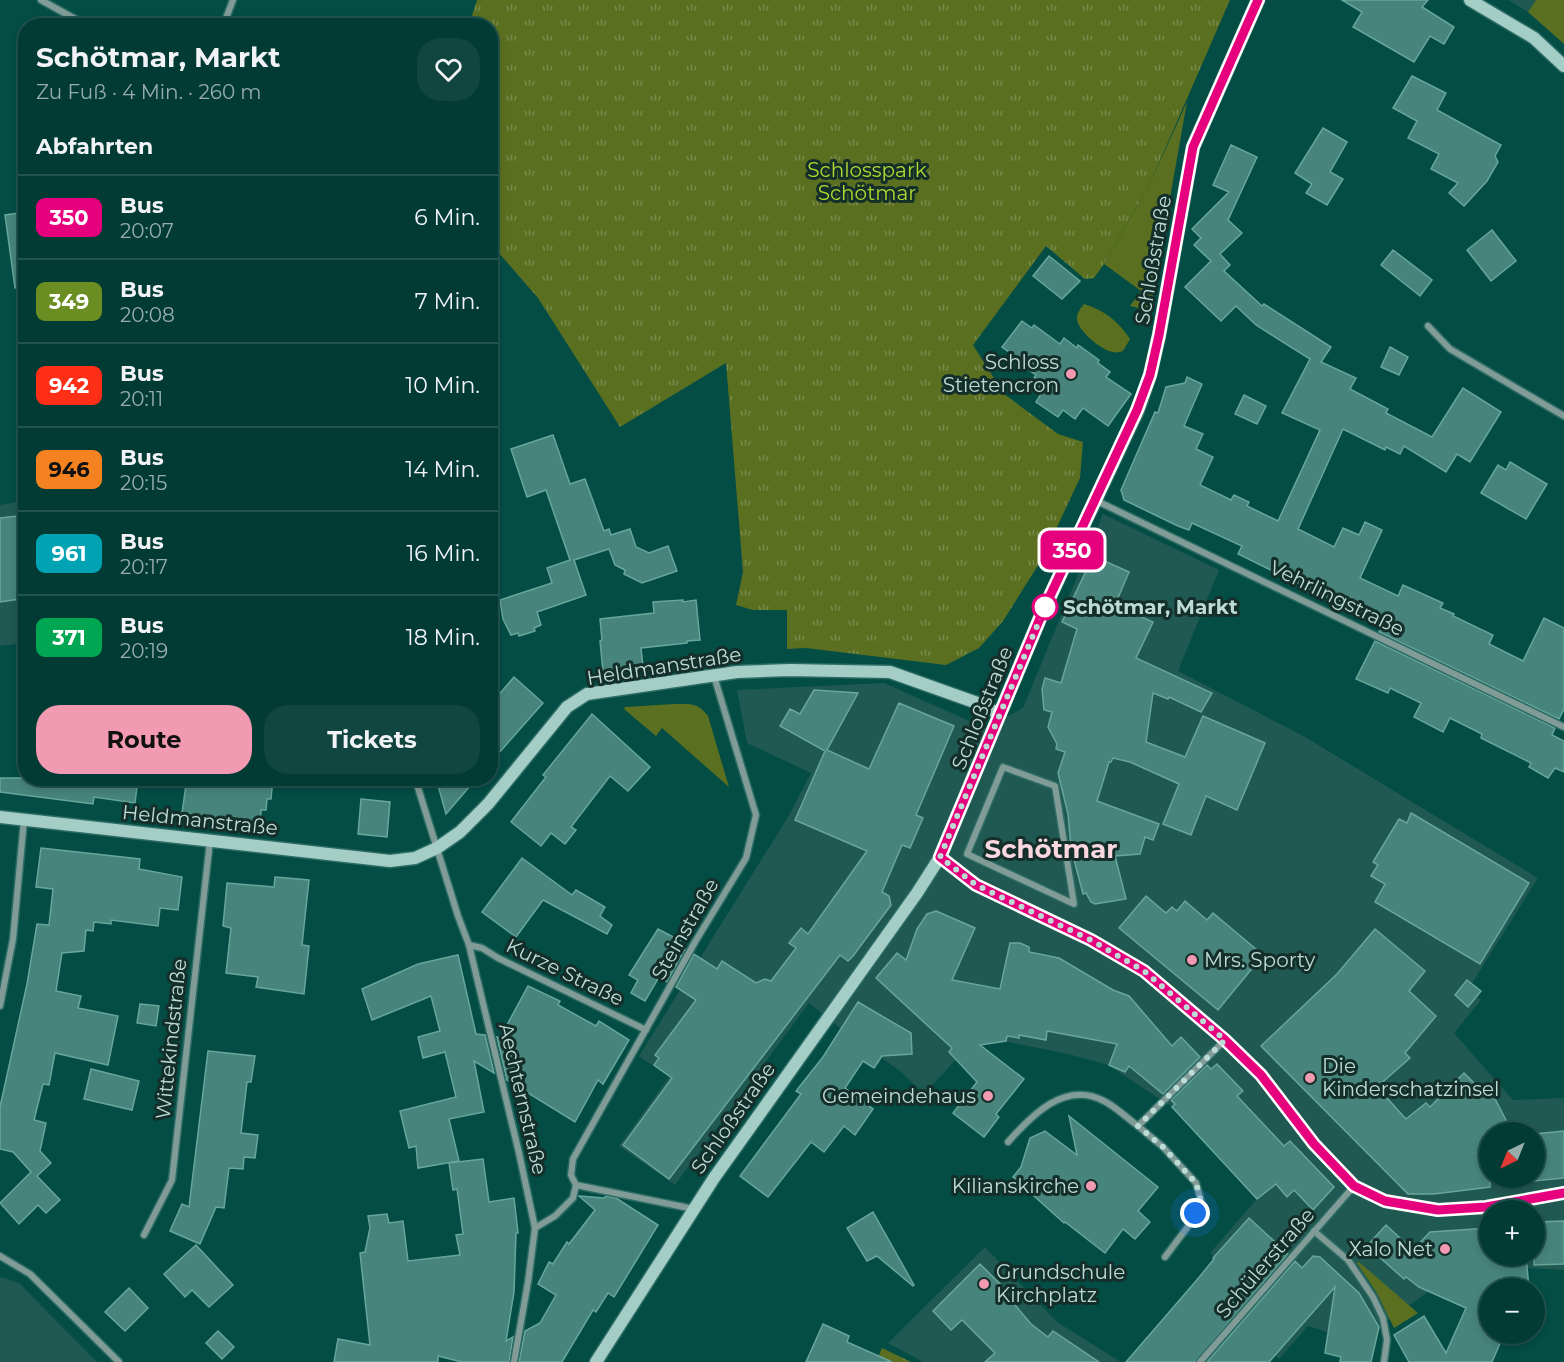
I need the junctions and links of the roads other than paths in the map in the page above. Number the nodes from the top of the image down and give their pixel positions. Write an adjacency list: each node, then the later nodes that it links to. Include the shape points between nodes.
1 (40, 0): 5 (street)
2 (233, 0): 6 (street)
3 (1258, 0): 10 (street, Schloßstraße, via 1193,147 1150,375)
4 (1470, 0): 7 (street, via 1534,38)
5 (73, 18)
6 (226, 18)
7 (1564, 66)
8 (1428, 327): 9 (street, via 1450,349)
9 (1564, 416)
10 (1094, 500): 12 (street, Schloßstraße); 13 (street, Vehrlingstraße)
11 (714, 676): 12 (street, Heldmanstraße, via 790,670 890,672); 18 (street, Heldmanstraße, via 586,694 567,707 488,804); 23 (street, Steinstraße, via 756,815 746,858)
12 (1000, 714): 19 (street, Schloßstraße)
13 (1564, 727)
14 (418, 786): 18 (street, Aechternstraße)
15 (0, 817): 16 (street, Heldmanstraße)
16 (24, 820): 17 (street, Heldmanstraße); 22 (street, via 14,939)
17 (210, 841): 18 (street, Heldmanstraße, via 390,861 415,858); 33 (street, Wittekindstraße, via 172,1180)
18 (437, 848): 21 (street, Aechternstraße)
19 (940, 857): 24 (street, via 976,885 1091,940 1144,971); 30 (street, Schloßstraße)
20 (1074, 904): 20 (street, via 966,854 1004,767 1055,786)
21 (469, 945): 23 (street, Kurze Straße); 31 (street, Aechternstraße)
22 (0, 1006)
23 (646, 1030): 27 (street, Steinstraße, via 573,1159 571,1174)
24 (1225, 1040): 25 (street); 28 (street, via 1261,1075 1314,1144)
25 (1138, 1126): 26 (street, via 1103,1100 1082,1095 1054,1100 1031,1116); 35 (street, via 1196,1183 1201,1202)
26 (1008, 1142)
27 (576, 1185): 30 (street); 31 (street, via 573,1198)
28 (1354, 1186): 29 (street, via 1385,1201 1438,1210 1486,1207); 32 (street, Schülerstraße)
29 (1564, 1193)
30 (694, 1209): 38 (street, Schloßstraße)
31 (535, 1228): 37 (street, Aechternstraße)
32 (1314, 1231): 39 (street, Schülerstraße); 40 (street, via 1348,1260 1373,1297 1383,1318 1387,1340)
33 (144, 1235)
34 (0, 1256): 36 (street, via 30,1274)
35 (1165, 1257)
36 (119, 1362)
37 (514, 1362)
38 (596, 1362)
39 (1200, 1362)
40 (1384, 1362)

